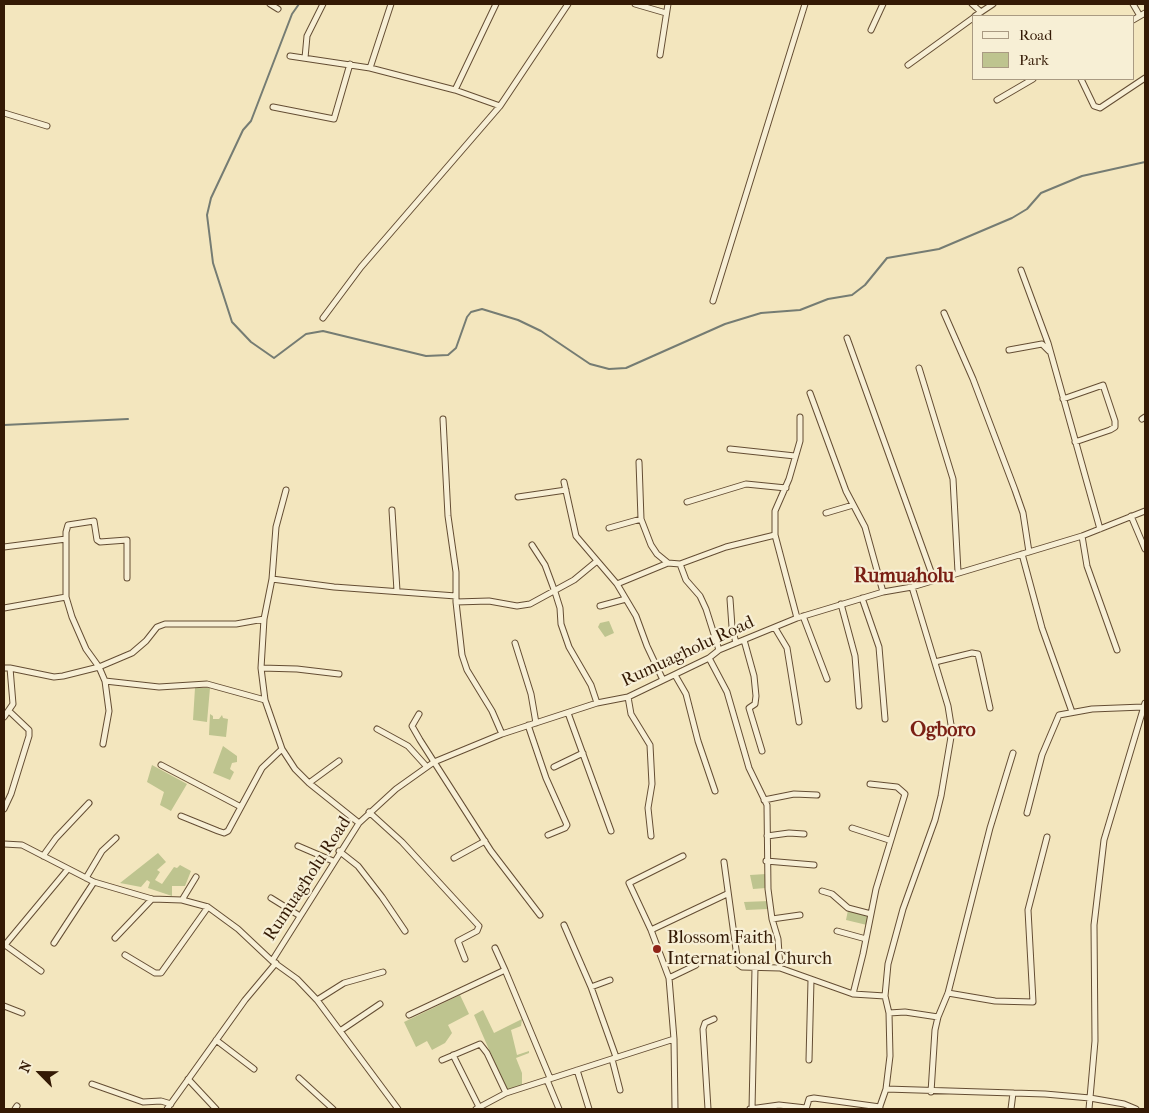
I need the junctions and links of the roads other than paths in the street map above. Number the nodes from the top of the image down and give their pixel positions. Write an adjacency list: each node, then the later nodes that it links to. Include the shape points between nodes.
1 (270, 4): 13 (street)
2 (323, 4): 22 (street, via 307,36)
3 (392, 4): 25 (street)
4 (496, 4): 29 (street)
5 (568, 4): 31 (street)
6 (634, 4): 15 (street)
7 (668, 4): 15 (street)
8 (805, 4): 36 (street)
9 (883, 4): 19 (street)
10 (972, 4): 14 (street)
11 (993, 4): 14 (street)
12 (1133, 4): 16 (street)
13 (278, 9)
14 (982, 12): 17 (street)
15 (666, 13): 20 (street)
16 (1143, 14)
17 (977, 15)
18 (972, 18): 24 (street)
19 (871, 30)
20 (660, 55)
21 (290, 56): 22 (street)
22 (305, 58): 23 (street)
23 (350, 64): 25 (street); 32 (street, via 334,119)
24 (908, 65)
25 (370, 68): 29 (street)
26 (1145, 78): 28 (street, via 1100,108 1094,106)
27 (1031, 80): 30 (street)
28 (1081, 80)
29 (454, 90): 31 (street)
30 (997, 100)
31 (500, 106): 38 (street, via 360,267)
32 (273, 107)
33 (4, 113): 34 (street)
34 (47, 126)
35 (1021, 270): 41 (street)
36 (713, 301)
37 (944, 313): 71 (street, via 1016,490)
38 (323, 318)
39 (847, 338): 79 (street)
40 (1009, 350): 41 (street, via 1042,344)
41 (1051, 353): 44 (street)
42 (919, 368): 76 (street, via 953,479)
43 (810, 393): 57 (street)
44 (1063, 399): 47 (street); 47 (street, via 1103,385 1116,421 1110,430)
45 (800, 417): 49 (street, via 800,440)
46 (443, 419): 87 (street)
47 (1075, 442): 64 (street)
48 (730, 449): 49 (street)
49 (795, 456): 52 (street)
50 (638, 462): 62 (street)
51 (564, 482): 54 (street)
52 (786, 488): 56 (street, via 746,484); 65 (street, via 776,511)
53 (286, 490): 78 (street, via 276,527)
54 (566, 490): 55 (street); 73 (street, via 576,536)
55 (518, 497)
56 (687, 502)
57 (854, 505): 60 (street); 84 (street, via 864,527)
58 (392, 510): 82 (street)
59 (1145, 511): 61 (street, Rumuagholu Road)
60 (826, 513)
61 (1131, 516): 64 (street, Rumuagholu Road); 70 (street)
62 (641, 519): 63 (street); 74 (street, via 651,545)
63 (609, 528)
64 (1100, 529): 66 (street, Rumuagholu Road)
65 (775, 535): 75 (street, via 726,547); 93 (street)
66 (1082, 536): 71 (street, Rumuagholu Road); 100 (street, via 1087,566)
67 (66, 539): 69 (street); 77 (street, via 68,525 94,521 100,542 127,540); 85 (street)
68 (532, 545): 83 (street, via 545,565)
69 (4, 547)
70 (1145, 549)
71 (1029, 552): 72 (street, Rumuagholu Road)
72 (1022, 554): 76 (street, Rumuagholu Road); 119 (street, via 1042,628)
73 (597, 561): 80 (street); 83 (street)
74 (668, 564): 75 (street); 80 (street)
75 (680, 564): 99 (street, via 686,580 700,596)
76 (958, 572): 79 (street, Rumuagholu Road)
77 (127, 578)
78 (272, 578): 82 (street, via 334,587); 94 (street)
79 (934, 580): 81 (street, Rumuagholu Road)
80 (617, 584): 88 (street)
81 (912, 587): 84 (street, Rumuagholu Road); 102 (street)
82 (397, 591): 87 (street)
83 (555, 592): 87 (street, via 530,604 517,606); 114 (street, via 569,647)
84 (882, 592): 86 (street, Rumuagholu Road)
85 (66, 597): 92 (street); 103 (street, via 86,649)
86 (862, 598): 90 (street, Rumuagholu Road); 123 (street, via 879,647)
87 (456, 599): 128 (street, via 462,656)
88 (626, 599): 91 (street); 110 (street)
89 (730, 599): 98 (street)
90 (841, 604): 93 (street, Rumuagholu Road); 116 (street, via 855,656)
91 (600, 606)
92 (4, 608)
93 (800, 617): 95 (street, Rumuagholu Road); 109 (street)
94 (264, 619): 103 (street, via 236,624 165,624 132,653); 106 (street)
95 (775, 628): 96 (street, Rumuagholu Road); 125 (street, via 787,648)
96 (744, 640): 98 (street, Rumuagholu Road); 131 (street, via 756,696 755,704 749,708)
97 (515, 643): 124 (street)
98 (736, 643): 99 (street, Rumuagholu Road)
99 (719, 650): 101 (street, Rumuagholu Road)
100 (1117, 650)
101 (709, 658): 108 (street, Rumuagholu Road); 143 (street, via 728,692 749,768)
102 (935, 662): 117 (street, via 978,654); 210 (street, via 952,731 942,796 903,909 888,964)
103 (99, 667): 105 (street, via 54,677); 111 (street)
104 (4, 668): 105 (street)
105 (10, 668): 118 (street, via 13,704)
106 (261, 668): 107 (street); 113 (street)
107 (339, 674)
108 (675, 675): 110 (street, Rumuagholu Road); 141 (street, via 686,694)
109 (827, 679)
110 (663, 680): 112 (street, Rumuagholu Road)
111 (105, 681): 113 (street, via 159,687 208,684); 129 (street, via 109,711)
112 (628, 697): 114 (street, Rumuagholu Road); 155 (street, via 631,714 650,745 652,784 648,808)
113 (265, 700): 130 (street)
114 (598, 702): 120 (street, Rumuagholu Road)
115 (1144, 705): 119 (street); 237 (street, via 1104,840 1094,925 1095,1041)
116 (859, 706)
117 (990, 708)
118 (9, 711): 122 (street); 146 (street, via 28,730 29,736)
119 (1072, 712): 148 (street, via 1057,718 1042,755)
120 (568, 713): 124 (street, Rumuagholu Road); 132 (street)
121 (419, 714): 135 (street, via 412,726)
122 (4, 717)
123 (885, 719)
124 (536, 722): 126 (street, Rumuagholu Road)
125 (799, 722)
126 (528, 725): 128 (street, Rumuagholu Road); 154 (street, via 567,825)
127 (377, 729): 137 (street, via 408,746)
128 (502, 734): 135 (street, Rumuagholu Road)
129 (103, 744)
130 (282, 749): 139 (street); 145 (street, via 262,768)
131 (762, 751)
132 (583, 753): 138 (street); 152 (street)
133 (1013, 753): 208 (street, via 990,828)
134 (338, 762): 139 (street)
135 (434, 762): 137 (street, Rumuagholu Road); 160 (street)
136 (161, 765): 145 (street)
137 (427, 767): 147 (street, Rumuagholu Road)
138 (554, 767)
139 (309, 783): 150 (street)
140 (870, 784): 159 (street, via 897,787 905,792 900,816)
141 (715, 791)
142 (817, 795): 143 (street, via 794,794)
143 (764, 800): 156 (street, via 768,815)
144 (89, 803): 164 (street)
145 (241, 806): 149 (street, via 224,833)
146 (4, 809)
147 (370, 812): 150 (street, Rumuagholu Road); 196 (street, via 480,926 458,941)
148 (1027, 813)
149 (181, 816)
150 (359, 823): 163 (street, Rumuagholu Road)
151 (852, 828): 159 (street)
152 (611, 831)
153 (804, 834): 156 (street)
154 (548, 835)
155 (651, 836)
156 (767, 836): 168 (street)
157 (1047, 837): 208 (street, via 1028,910 1033,1002 995,1001)
158 (116, 838): 173 (street, via 102,851)
159 (889, 840): 181 (street)
160 (485, 842): 166 (street); 182 (street)
161 (4, 844): 164 (street, via 22,845)
162 (298, 846): 167 (street)
163 (339, 851): 167 (street, Rumuagholu Road); 188 (street, via 358,866)
164 (43, 856): 171 (street)
165 (683, 856): 187 (street, via 629,883)
166 (454, 858)
167 (333, 861): 184 (street, Rumuagholu Road)
168 (766, 861): 170 (street); 185 (street)
169 (724, 862): 176 (street)
170 (814, 865)
171 (68, 869): 173 (street); 193 (street)
172 (196, 877): 179 (street)
173 (86, 878): 174 (street)
174 (94, 882): 178 (street); 192 (street)
175 (822, 891): 181 (street, via 832,894 848,908)
176 (727, 894): 187 (street); 199 (street, via 738,964)
177 (271, 898): 184 (street)
178 (152, 899): 179 (street); 190 (street)
179 (182, 900): 180 (street)
180 (208, 907): 195 (street, via 161,973 155,973); 197 (street)
181 (870, 914): 191 (street)
182 (540, 915)
183 (800, 915): 185 (street)
184 (300, 916): 197 (street, Rumuagholu Road)
185 (772, 919): 200 (street, via 778,939)
186 (564, 925): 207 (street)
187 (651, 930): 204 (street)
188 (405, 931)
189 (837, 931): 191 (street)
190 (115, 938)
191 (866, 939): 209 (street)
192 (54, 943)
193 (5, 945): 202 (street)
194 (495, 948): 201 (street)
195 (125, 955)
196 (465, 959)
197 (274, 962): 211 (street); 221 (street, Rumuagholu Road)
198 (696, 965): 204 (street)
199 (756, 968): 200 (street); 249 (street)
200 (780, 968): 206 (street)
201 (505, 970): 216 (street); 230 (street)
202 (41, 971)
203 (383, 972): 211 (street, via 344,983)
204 (669, 978): 220 (street)
205 (610, 980): 207 (street)
206 (811, 980): 209 (street); 225 (street)
207 (591, 987): 223 (street)
208 (948, 992): 217 (street)
209 (853, 994): 210 (street)
210 (885, 996): 215 (street)
211 (317, 1000): 219 (street)
212 (380, 1004): 219 (street)
213 (4, 1006): 214 (street)
214 (22, 1013)
215 (889, 1013): 217 (street, via 905,1012); 232 (street, via 890,1056)
216 (409, 1015)
217 (938, 1018): 234 (street)
218 (714, 1019): 248 (street, via 705,1023 703,1029)
219 (340, 1031): 244 (street)
220 (674, 1039): 223 (street); 247 (street)
221 (216, 1040): 226 (street); 229 (street, Rumuagholu Road)
222 (453, 1055): 224 (street); 235 (street, via 476,1044 482,1045); 239 (street)
223 (614, 1058): 227 (street); 233 (street)
224 (442, 1060)
225 (809, 1060)
226 (254, 1069)
227 (577, 1070): 230 (street); 246 (street)
228 (299, 1078): 243 (street)
229 (188, 1079): 238 (street, Rumuagholu Road); 242 (street)
230 (548, 1079): 235 (street); 245 (street)
231 (92, 1084): 238 (street, via 142,1102)
232 (886, 1089): 234 (street); 240 (street)
233 (620, 1090)
234 (931, 1092): 236 (street)
235 (506, 1093): 239 (street)
236 (1013, 1093): 237 (street); 251 (street)
237 (1090, 1098): 252 (street); 253 (street)
238 (171, 1104): 241 (street, Rumuagholu Road)
239 (477, 1108)
240 (880, 1108): 250 (street, via 814,1098 809,1099)
241 (167, 1109)
242 (216, 1109)
243 (333, 1109)
244 (398, 1109)
245 (558, 1109)
246 (589, 1109)
247 (675, 1109)
248 (708, 1109)
249 (752, 1109): 250 (street, via 779,1105)
250 (806, 1109)
251 (1011, 1109)
252 (1089, 1109)
253 (1136, 1109)

